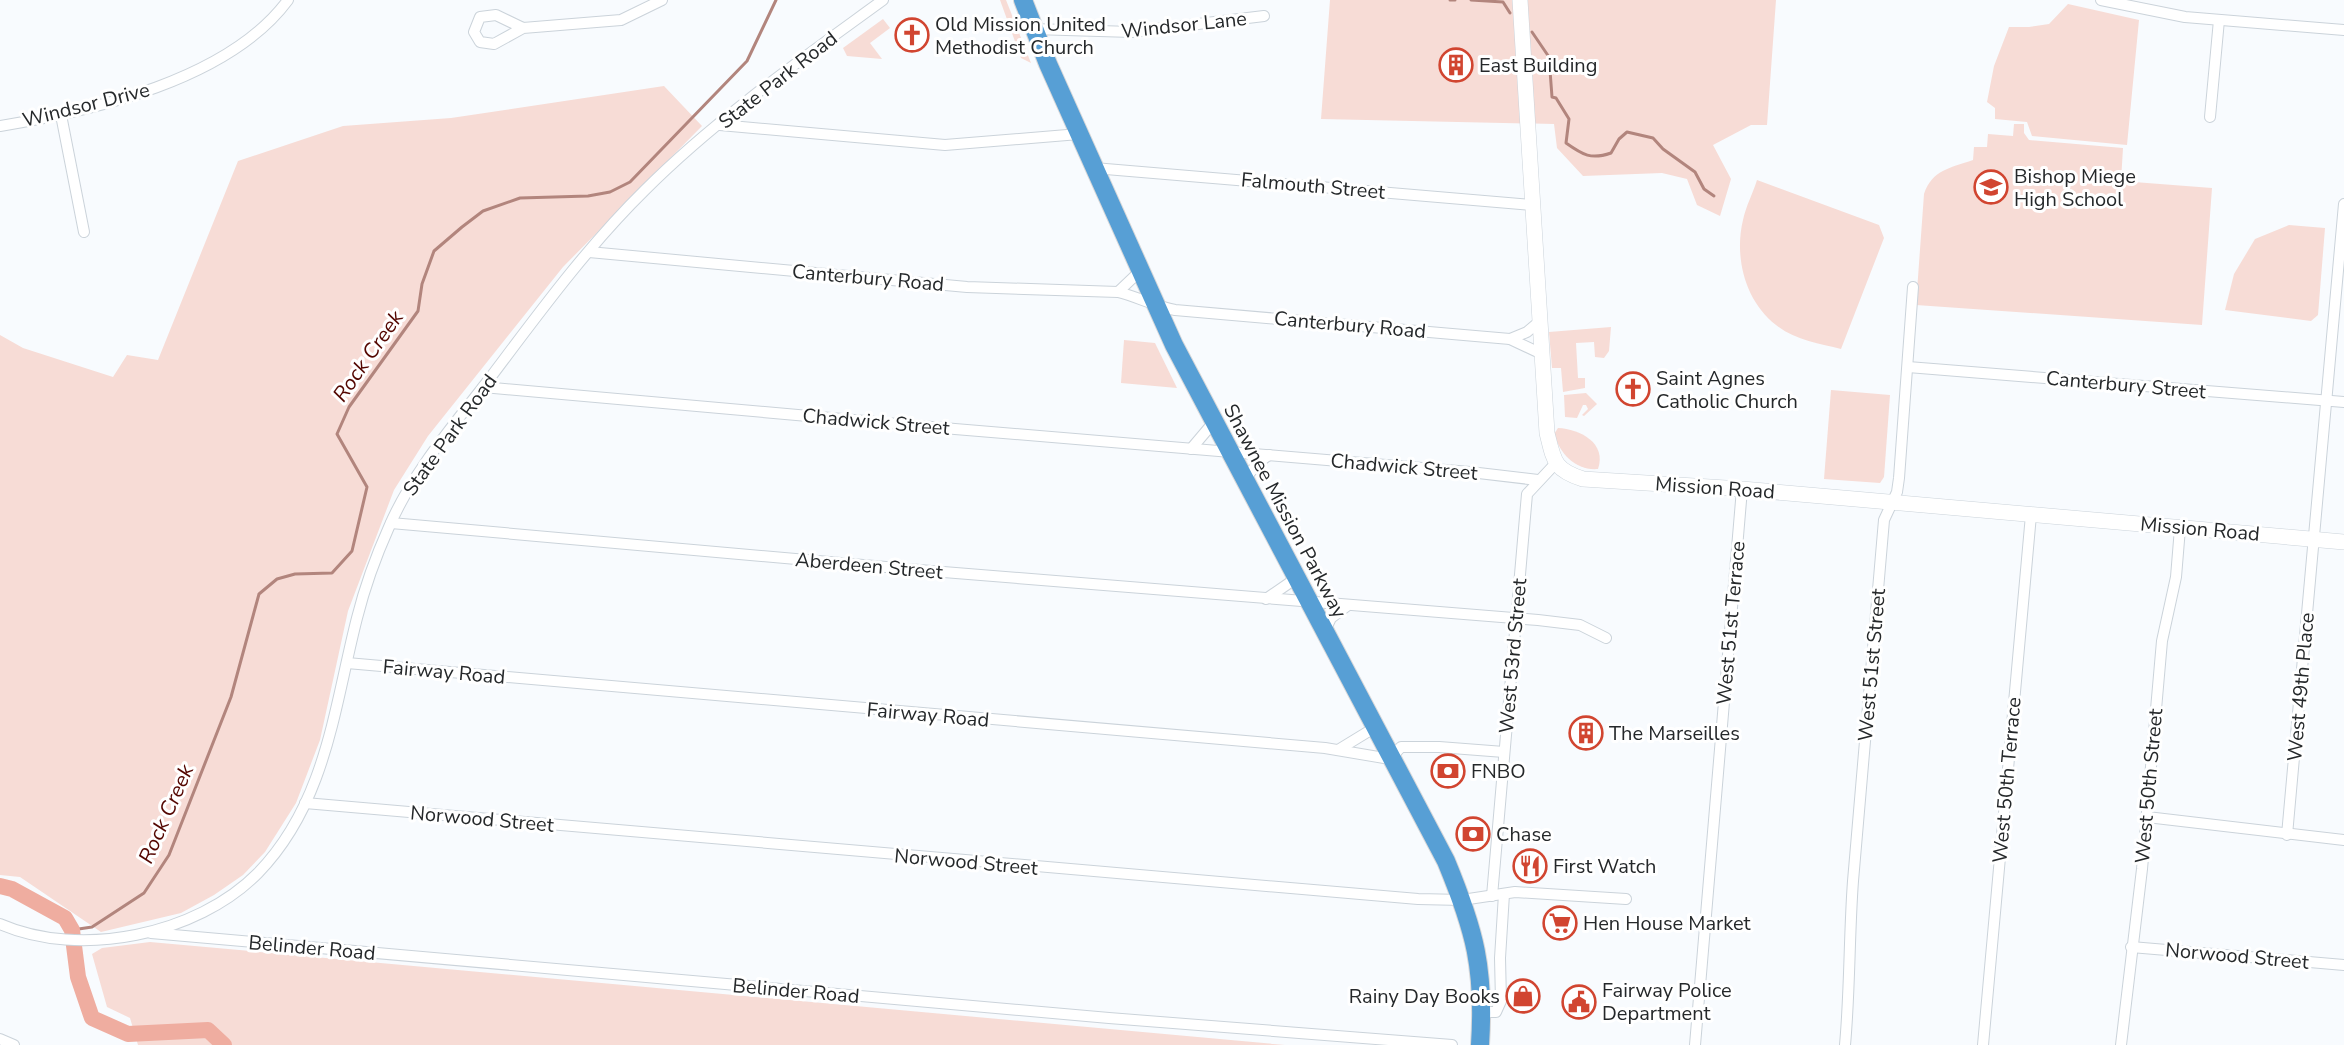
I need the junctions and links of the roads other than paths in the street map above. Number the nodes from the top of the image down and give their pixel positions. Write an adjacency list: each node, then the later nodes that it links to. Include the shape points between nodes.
1 (288, 0): 12 (street, Windsor Drive, via 267,24 186,75 132,96)
2 (662, 0): 9 (street, via 621,20)
3 (883, 0): 14 (street, State Park Road)
4 (1023, 0): 10 (highway, Shawnee Mission Parkway)
5 (1520, 0): 19 (main road)
6 (2101, 0): 8 (street)
7 (1264, 16): 10 (street, Windsor Lane, via 1132,32)
8 (2219, 20): 11 (street); 13 (street)
9 (523, 28)
10 (1033, 28): 16 (highway, Shawnee Mission Parkway)
11 (2344, 30)
12 (61, 115): 15 (street, Windsor Drive); 20 (street)
13 (2210, 117)
14 (720, 125): 16 (street, via 945,145); 21 (street, State Park Road, via 644,190)
15 (0, 126)
16 (1078, 134): 17 (highway, Shawnee Mission Parkway)
17 (1094, 168): 19 (street, Falmouth Street); 22 (highway, Shawnee Mission Parkway)
18 (2344, 204): 31 (street)
19 (1533, 205): 26 (main road)
20 (84, 232)
21 (589, 252): 24 (street, Canterbury Road, via 967,287); 30 (street, State Park Road)
22 (1139, 272): 24 (street); 25 (highway, Shawnee Mission Parkway)
23 (1913, 287): 29 (street, West 51st Street)
24 (1118, 292): 25 (street, Canterbury Road)
25 (1156, 307): 27 (street, Canterbury Road); 33 (highway, Shawnee Mission Parkway)
26 (1540, 321): 27 (street, via 1527,333); 28 (main road)
27 (1510, 339): 28 (street, Canterbury Road)
28 (1542, 354): 37 (main road, via 1547,433)
29 (1908, 367): 31 (street, Canterbury Street); 41 (street, West 51st Street, via 1899,478)
30 (483, 387): 34 (street, Chadwick Street); 43 (street, State Park Road, via 427,460)
31 (2327, 401): 32 (street, Canterbury Street); 45 (street)
32 (2344, 402)
33 (1213, 423): 34 (street); 35 (highway, Shawnee Mission Parkway)
34 (1191, 449): 35 (street, Chadwick Street)
35 (1228, 452): 36 (street, Chadwick Street); 39 (highway, Shawnee Mission Parkway)
36 (1270, 455): 38 (street, Chadwick Street); 39 (street)
37 (1556, 464): 38 (street, West 53rd Street); 40 (main road, Mission Road, via 1567,474 1583,479)
38 (1538, 480): 51 (street, West 53rd Street, via 1527,494)
39 (1243, 481): 47 (highway, Shawnee Mission Parkway)
40 (1742, 489): 41 (main road, Mission Road); 77 (street, West 51st Terrace)
41 (1892, 503): 42 (main road, Mission Road); 78 (street, West 51st Street, via 1884,520 1849,938 1851,985)
42 (2031, 515): 44 (main road, Mission Road); 79 (street, West 50th Terrace)
43 (391, 523): 48 (street, Aberdeen Street); 54 (street, State Park Road, via 364,591)
44 (2180, 528): 45 (main road, Mission Road); 60 (street, West 50th Street, via 2176,577 2162,640)
45 (2315, 539): 46 (main road, Mission Road); 61 (street, West 49th Place)
46 (2344, 542)
47 (1295, 579): 48 (street); 49 (highway, Shawnee Mission Parkway)
48 (1266, 599): 49 (street, Aberdeen Street)
49 (1307, 602): 50 (street, Aberdeen Street); 52 (highway, Shawnee Mission Parkway)
50 (1347, 606): 51 (street, Aberdeen Street); 52 (street, via 1332,616)
51 (1516, 618): 53 (street, Aberdeen Street, via 1568,623); 57 (street, West 53rd Street)
52 (1323, 633): 55 (highway, Shawnee Mission Parkway)
53 (1606, 638)
54 (347, 663): 56 (street, Fairway Road); 59 (street, State Park Road, via 329,746)
55 (1374, 728): 56 (street); 58 (highway, Shawnee Mission Parkway)
56 (1338, 750): 58 (street, Fairway Road)
57 (1504, 752): 58 (street, via 1401,747); 64 (street, West 53rd Street)
58 (1390, 759): 65 (highway, Shawnee Mission Parkway, via 1446,861)
59 (305, 803): 65 (street, Norwood Street, via 1002,865); 68 (street, State Park Road, via 273,856 238,890 180,924)
60 (2147, 817): 61 (street); 69 (street, West 50th Street)
61 (2287, 834): 62 (street)
62 (2344, 840)
63 (1504, 894): 64 (street, Norwood Street); 66 (street, Norwood Street); 71 (street, via 1501,1001 1496,1012)
64 (1492, 896): 65 (street, Norwood Street)
65 (1462, 900): 71 (highway, Shawnee Mission Parkway, via 1476,945)
66 (1626, 900)
67 (0, 924): 68 (street, State Park Road, via 22,934 63,941)
68 (141, 933): 74 (street, Belinder Road)
69 (2131, 947): 70 (street, Norwood Street); 80 (street, West 50th Street)
70 (2344, 965)
71 (1482, 1012): 76 (highway, Shawnee Mission Parkway)
72 (0, 1039): 73 (street)
73 (14, 1045)
74 (1452, 1045)
75 (1473, 1045): 76 (street)
76 (1480, 1045)
77 (1695, 1045)
78 (1845, 1045)
79 (1983, 1045)
80 (2121, 1045)

